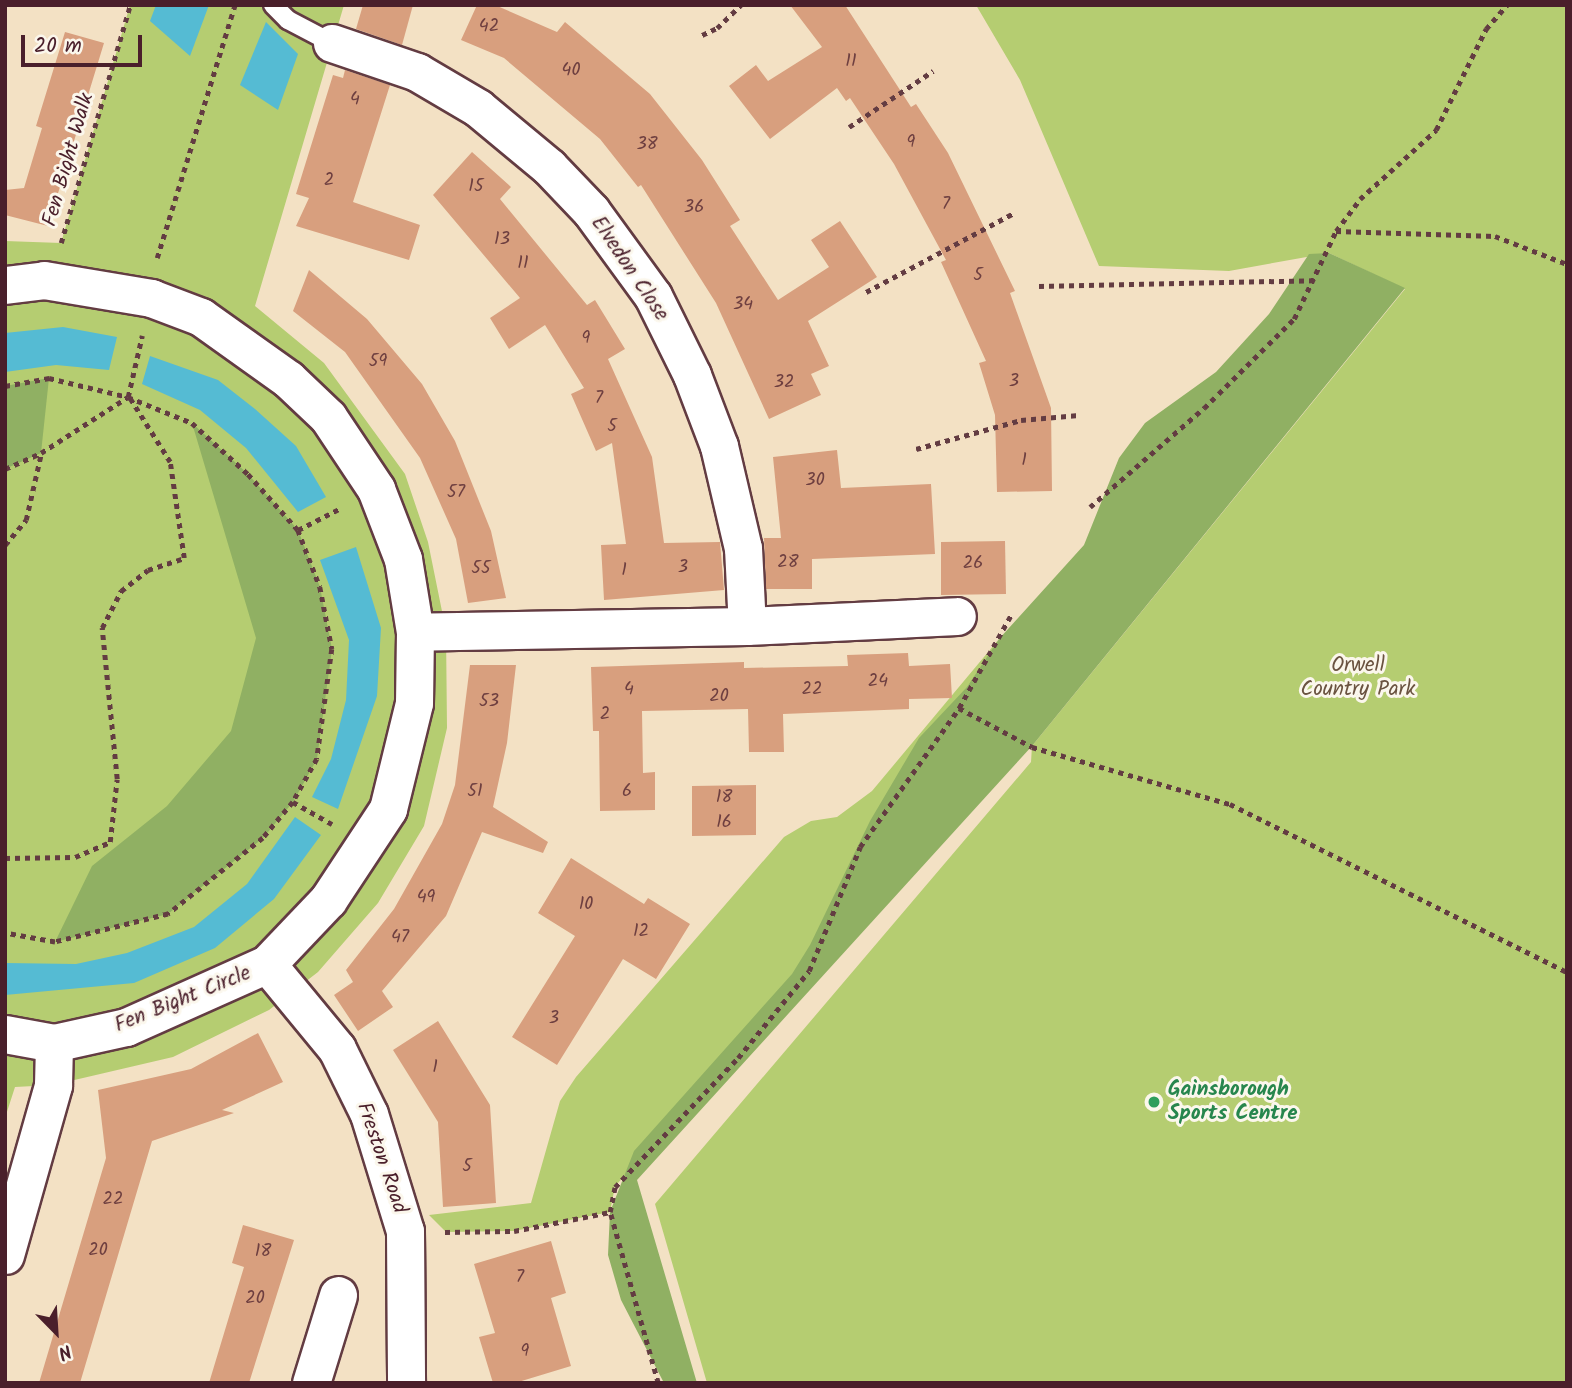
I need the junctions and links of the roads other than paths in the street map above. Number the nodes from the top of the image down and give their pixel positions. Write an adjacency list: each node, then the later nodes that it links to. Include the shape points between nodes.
1 (273, 5): 2 (lane, via 288,20)
2 (332, 43): 5 (street, Elvedon Close, via 417,72 478,108 548,167 625,254 653,296 719,446 743,548)
3 (5, 285): 6 (street, Fen Bight Circle, via 44,280 151,298 201,317 288,379 328,418 376,489 403,559)
4 (957, 616): 5 (street)
5 (747, 626): 6 (street)
6 (415, 632): 7 (street, Fen Bight Circle, via 414,703 388,809 328,900)
7 (267, 964): 9 (street, Fen Bight Circle, via 126,1027); 13 (street, Freston Road, via 337,1049 369,1114 405,1231)
8 (5, 1034): 9 (street, Fen Bight Circle)
9 (54, 1042): 10 (street, via 53,1085)
10 (5, 1255)
11 (338, 1295): 12 (street)
12 (311, 1383)
13 (406, 1383)

